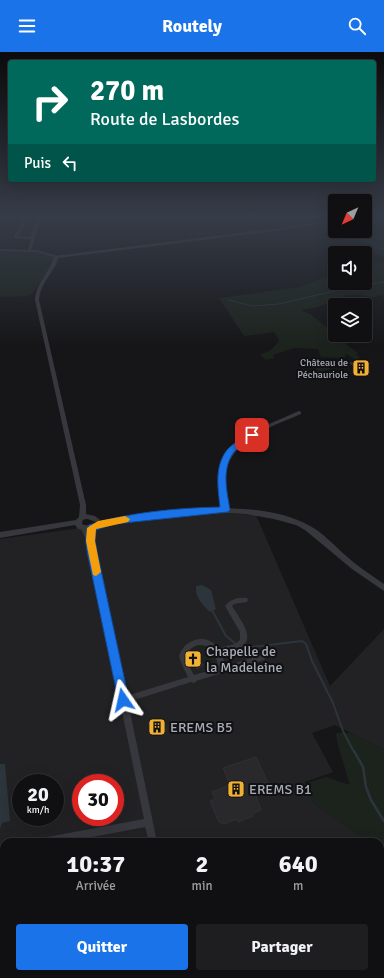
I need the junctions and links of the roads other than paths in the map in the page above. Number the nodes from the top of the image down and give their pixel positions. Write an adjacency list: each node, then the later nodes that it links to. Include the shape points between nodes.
1 (56, 260): 4 (street, via 40,285 37,300)
2 (299, 413): 3 (street, via 252,435 231,451 224,465 221,482)
3 (225, 510): 4 (street); 6 (street, via 274,517 303,525)
4 (87, 523): 5 (street); 12 (street)
5 (0, 535)
6 (384, 588)
7 (245, 600): 8 (street, via 232,602 228,606 244,632 244,641 237,646)
8 (216, 651): 10 (street); 11 (street, via 205,642 195,643 186,649 184,660)
9 (261, 658): 10 (street)
10 (223, 670): 11 (street)
11 (193, 680): 12 (street)
12 (123, 700): 13 (street)
13 (148, 822): 14 (street); 15 (street)
14 (63, 838)
15 (152, 838)

